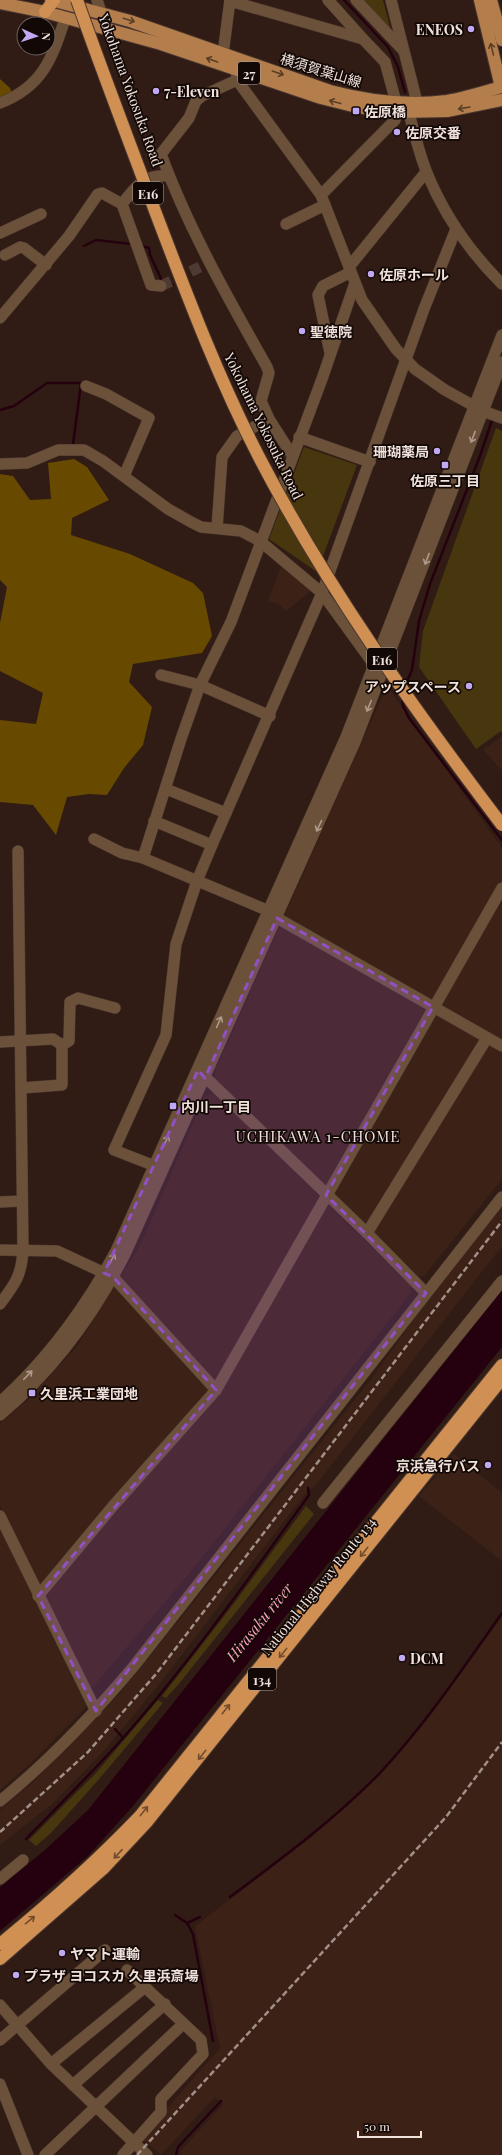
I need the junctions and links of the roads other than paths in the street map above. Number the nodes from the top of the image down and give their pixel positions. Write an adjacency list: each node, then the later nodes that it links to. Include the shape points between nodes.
1 (41, 0): 13 (highway)
2 (53, 0): 13 (highway); 14 (main road, 横須賀葉山線 / 27)
3 (77, 0): 63 (highway, Yokohama Yokosuka Road / E16, bridge, via 186,295 259,456 297,525 364,631 417,710)
4 (82, 0): 61 (highway, Yokohama Yokosuka Road / E16, via 207,332 258,444 302,522 368,628 425,712)
5 (97, 0): 14 (street)
6 (230, 0): 16 (street); 19 (street)
7 (328, 0): 16 (street)
8 (356, 0): 18 (street)
9 (390, 0): 18 (street)
10 (480, 0): 21 (main road, 横須賀葉山線 / 27, one-way to 10)
11 (491, 0): 17 (main road)
12 (0, 3): 13 (main road, 横須賀葉山線 / 27)
13 (45, 12): 15 (main road, 横須賀葉山線 / 27)
14 (101, 12): 19 (main road, 横須賀葉山線 / 27, one-way to 19)
15 (65, 19): 20 (main road, 横須賀葉山線 / 27, one-way to 15, via 161,44); 23 (street, via 55,50 39,77 16,97)
16 (363, 39): 24 (street, via 385,62)
17 (502, 40)
18 (403, 50): 24 (street)
19 (223, 54): 24 (main road, 横須賀葉山線 / 27, one-way to 24, via 330,91)
20 (236, 74): 24 (main road, 横須賀葉山線 / 27, one-way to 20, via 369,109 333,102); 26 (street, via 196,101 189,118 161,154); 27 (street)
21 (502, 88): 24 (main road, 横須賀葉山線 / 27, via 447,101)
22 (502, 100): 24 (main road, 横須賀葉山線 / 27, one-way to 24, via 447,111)
23 (0, 103)
24 (405, 106): 25 (street); 27 (street, via 392,124)
25 (426, 172): 31 (street); 35 (street)
26 (169, 176): 28 (street, via 155,175 139,183); 46 (street, via 205,265 269,373 261,401)
27 (323, 200): 30 (street); 35 (street)
28 (122, 204): 34 (street, via 98,194); 37 (street, via 151,285)
29 (41, 214): 32 (street)
30 (286, 224)
31 (456, 229): 36 (street); 41 (street)
32 (0, 233)
33 (5, 255): 34 (street, via 20,247)
34 (46, 265): 38 (street)
35 (352, 274): 40 (street); 40 (street, via 322,286 318,295); 41 (street, via 362,300 396,349)
36 (502, 284)
37 (161, 286)
38 (0, 318)
39 (502, 335): 44 (street)
40 (331, 354): 47 (street)
41 (407, 360): 44 (street, via 445,390); 49 (street)
42 (502, 362): 44 (street)
43 (86, 386): 51 (street, via 149,418)
44 (479, 408): 45 (street); 55 (street)
45 (502, 418)
46 (269, 419): 48 (street); 52 (street, via 237,436 222,457)
47 (299, 437): 48 (street); 49 (street)
48 (292, 455): 53 (street)
49 (370, 462): 54 (street)
50 (0, 464): 51 (street, via 27,462 58,450 84,450)
51 (124, 476): 52 (street, via 168,509 201,527)
52 (217, 528): 53 (street, via 242,531)
53 (260, 541): 54 (street); 57 (street, via 231,622)
54 (322, 593): 55 (street); 58 (street)
55 (379, 668): 70 (street, via 323,817)
56 (161, 675): 57 (street)
57 (200, 685): 58 (street); 59 (street)
58 (270, 716): 60 (street)
59 (166, 789): 60 (street); 62 (street)
60 (226, 813): 65 (street)
61 (502, 816)
62 (154, 821): 65 (street); 67 (street)
63 (502, 825)
64 (94, 839): 67 (street, via 122,853)
65 (212, 845): 68 (street)
66 (18, 851): 74 (street)
67 (143, 858): 68 (street)
68 (197, 881): 70 (street); 80 (street, via 176,944 166,1035 114,1150)
69 (502, 888): 71 (street)
70 (273, 915): 71 (street); 78 (street)
71 (433, 1007): 73 (street); 81 (street)
72 (115, 1008): 76 (street, via 78,998 70,1002 69,1041)
73 (487, 1038): 77 (street); 85 (street)
74 (20, 1041): 75 (street); 76 (street, via 53,1039); 79 (street)
75 (0, 1042)
76 (62, 1045): 79 (street, via 62,1085)
77 (502, 1046)
78 (202, 1074): 80 (street); 81 (street)
79 (21, 1088): 83 (street)
80 (159, 1168): 88 (street)
81 (326, 1196): 85 (street); 94 (street)
82 (502, 1197): 90 (street)
83 (22, 1201): 84 (street); 87 (street)
84 (0, 1202)
85 (367, 1233): 90 (street)
86 (0, 1250): 87 (street)
87 (23, 1250): 88 (street, via 57,1251); 91 (street, via 22,1268)
88 (109, 1275): 94 (street); 95 (street, one-way to 88, via 54,1346); 96 (street, via 68,1344 39,1378)
89 (502, 1281): 97 (street)
90 (426, 1293): 100 (street)
91 (0, 1304)
92 (502, 1366): 104 (highway, National Highway Route 134 / 134, one-way to 92, via 99,1859 140,1816)
93 (502, 1379): 106 (highway, National Highway Route 134 / 134, one-way to 106, via 146,1823 104,1868)
94 (216, 1390): 99 (street, via 113,1506)
95 (0, 1402)
96 (0, 1415)
97 (323, 1503)
98 (0, 1516): 99 (street)
99 (38, 1596): 100 (street)
100 (96, 1711): 101 (street, via 27,1779)
101 (0, 1801)
102 (22, 1860): 103 (street)
103 (0, 1879)
104 (0, 1944)
105 (105, 1950): 111 (street)
106 (0, 1959)
107 (127, 1970): 108 (street)
108 (145, 1987): 109 (street); 114 (street)
109 (165, 2004): 112 (street); 116 (street)
110 (0, 2005): 111 (street)
111 (18, 2024): 113 (street); 114 (street)
112 (183, 2024): 117 (street); 118 (street, via 201,2040 203,2054 161,2099 161,2112)
113 (0, 2040)
114 (51, 2064): 116 (street)
115 (0, 2084): 119 (street)
116 (73, 2085): 117 (street)
117 (96, 2106): 118 (street); 120 (street)
118 (134, 2143): 121 (street); 122 (street)
119 (28, 2155)
120 (45, 2155)
121 (123, 2155)
122 (147, 2155)

